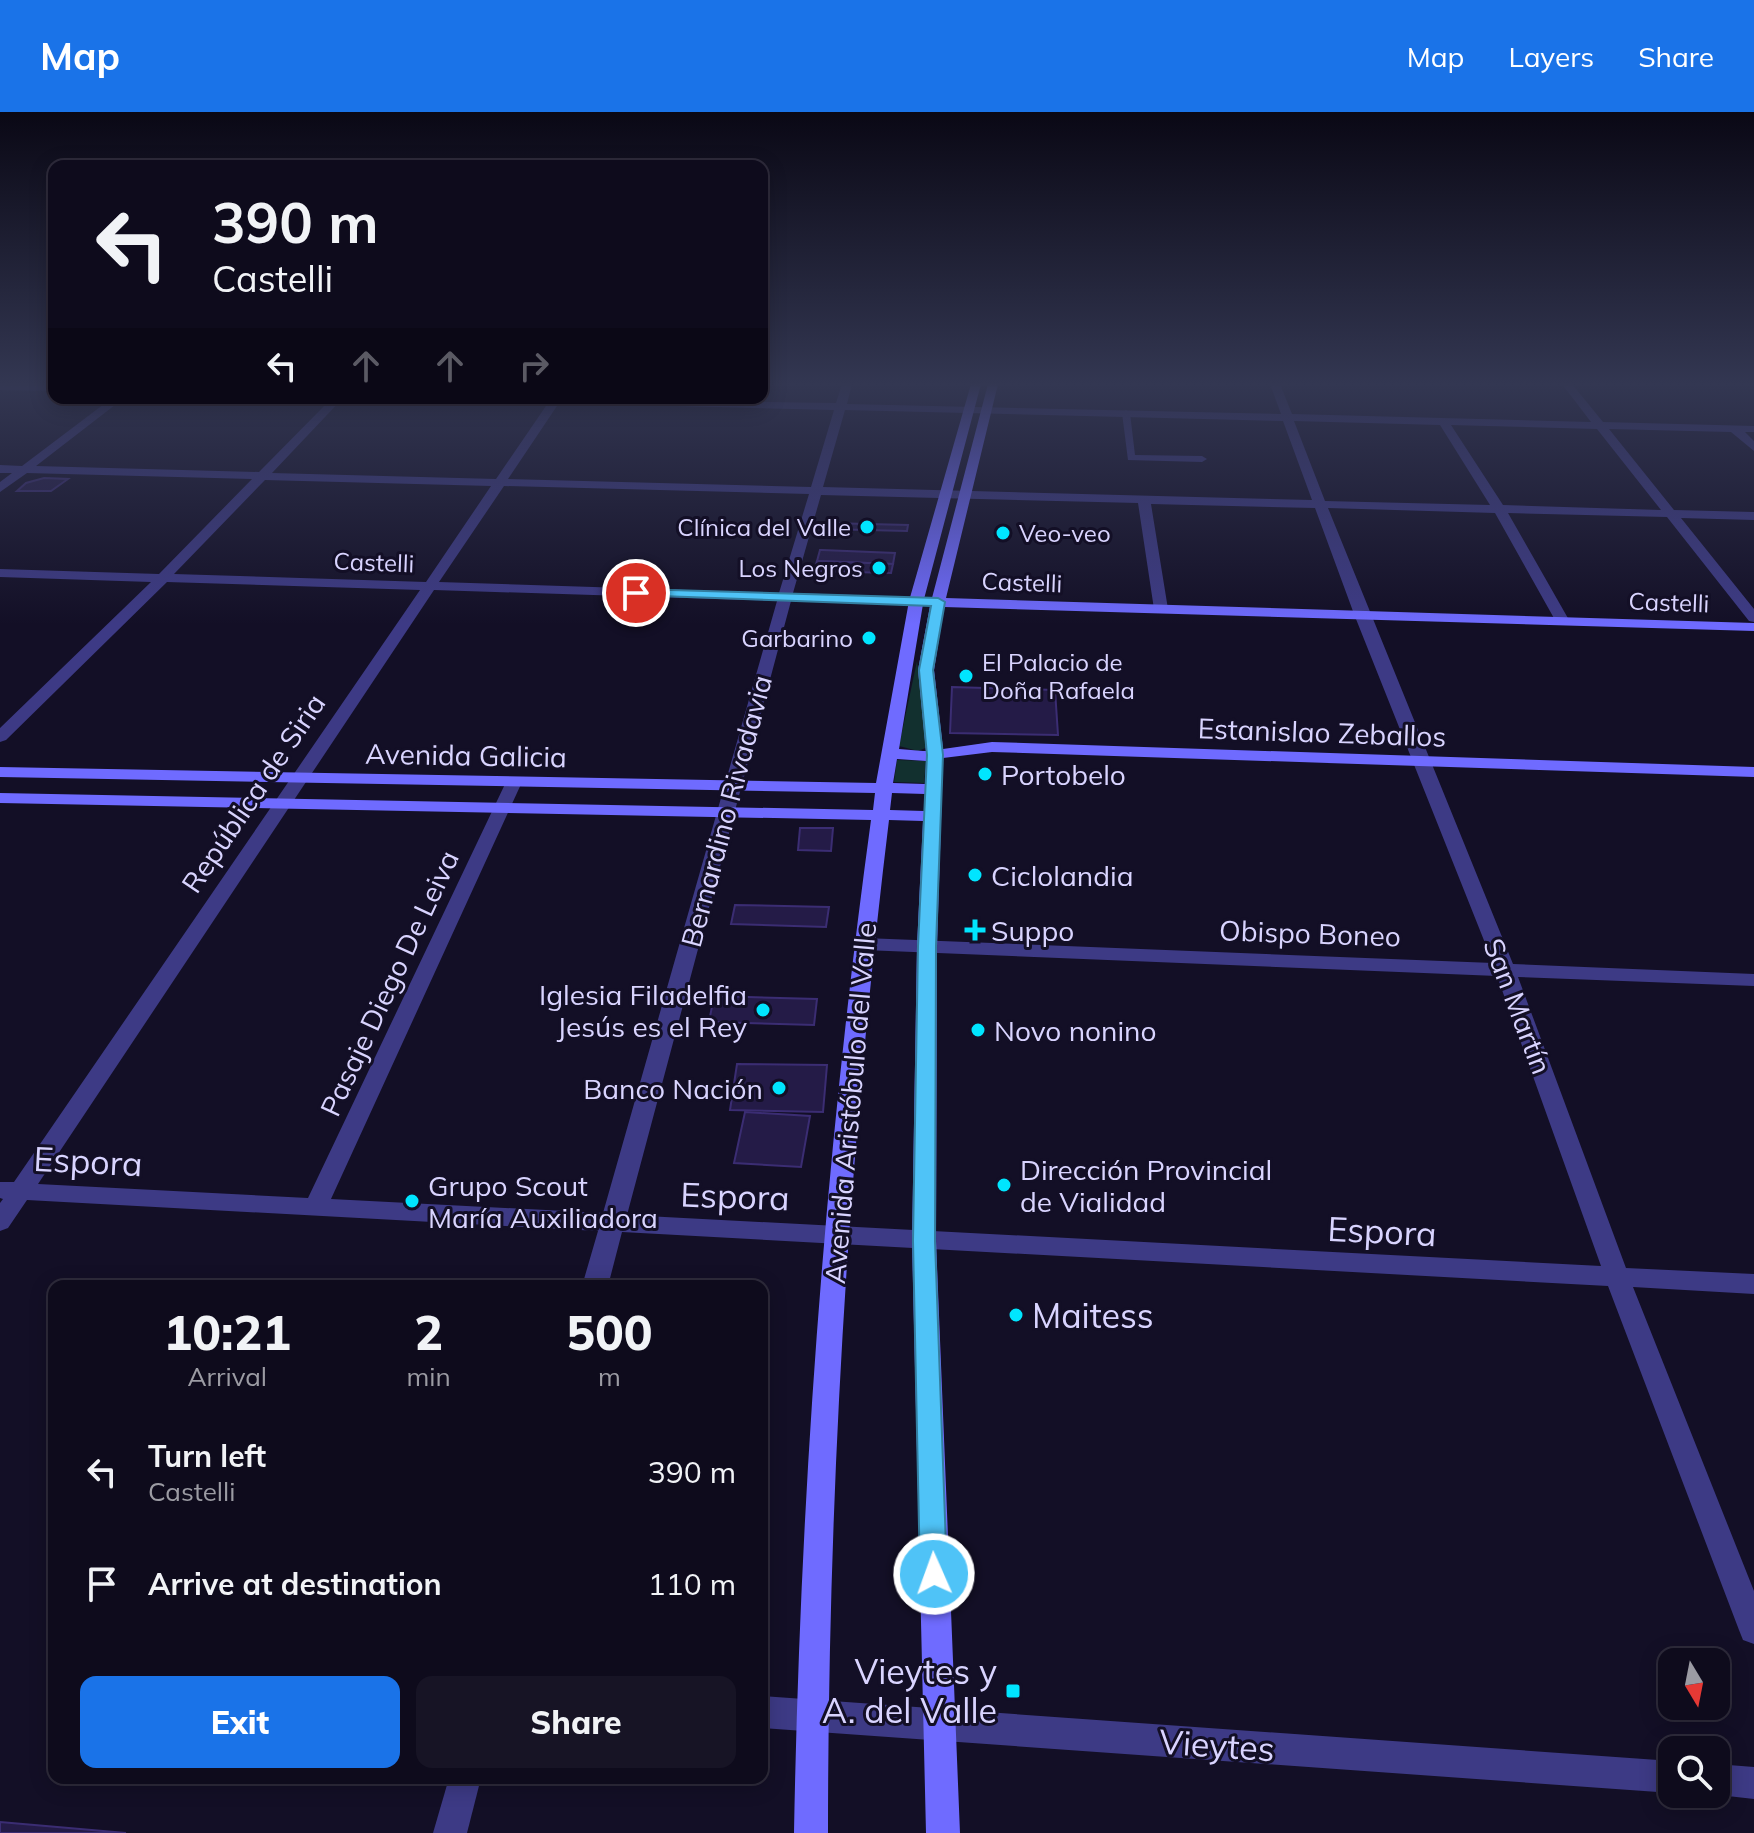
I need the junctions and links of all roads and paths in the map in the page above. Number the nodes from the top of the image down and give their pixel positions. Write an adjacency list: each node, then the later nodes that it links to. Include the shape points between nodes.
1 (32, 464): 11 (street)
2 (275, 464): 12 (street)
3 (511, 464): 13 (street, República de Siria)
4 (825, 464): 15 (street, Bernardino Rivadavia)
5 (953, 464): 16 (main road, Avenida Aristóbulo del Valle)
6 (974, 464): 17 (main road)
7 (1306, 464): 19 (street, San Martín)
8 (1471, 464): 20 (street)
9 (1632, 464): 21 (street)
10 (0, 469): 11 (street)
11 (24, 470): 12 (street); 14 (street)
12 (264, 476): 13 (street); 24 (street)
13 (499, 482): 15 (street); 25 (street, República de Siria)
14 (0, 488)
15 (817, 490): 16 (street); 26 (street, Bernardino Rivadavia)
16 (945, 494): 17 (street); 27 (main road, Avenida Aristóbulo del Valle)
17 (966, 495): 18 (street); 28 (main road)
18 (1144, 500): 19 (street); 29 (street)
19 (1322, 505): 20 (street); 30 (street, San Martín)
20 (1499, 509): 21 (street); 32 (street)
21 (1671, 514): 22 (street); 31 (street)
22 (1754, 516)
23 (0, 573): 24 (street, Castelli)
24 (163, 578): 25 (street, Castelli); 34 (street)
25 (428, 586): 26 (street, Castelli); 40 (street, República de Siria)
26 (785, 597): 27 (street, Castelli); 42 (street, Bernardino Rivadavia)
27 (916, 601): 28 (main road, Castelli); 35 (main road, Avenida Aristóbulo del Valle)
28 (938, 602): 29 (main road, Castelli); 36 (main road, via 926,670)
29 (1161, 609): 30 (main road, Castelli)
30 (1361, 614): 32 (main road, Castelli); 37 (street, San Martín)
31 (1754, 618)
32 (1562, 620): 33 (main road, Castelli)
33 (1754, 627)
34 (0, 737)
35 (890, 753): 36 (main road, Estanislao Zeballos); 43 (main road, Avenida Aristóbulo del Valle)
36 (935, 755): 37 (main road, Estanislao Zeballos, via 992,747); 44 (main road)
37 (1420, 761): 39 (main road, Estanislao Zeballos); 53 (street, San Martín)
38 (0, 772): 40 (main road, Avenida Galicia)
39 (1754, 772)
40 (299, 779): 41 (main road, Avenida Galicia); 46 (street, República de Siria)
41 (514, 782): 42 (main road, Avenida Galicia); 47 (street, Pasaje Diego De Leiva)
42 (733, 785): 43 (main road, Avenida Galicia); 48 (street, Bernardino Rivadavia)
43 (884, 788): 44 (main road, Avenida Galicia); 49 (main road, Avenida Aristóbulo del Valle)
44 (932, 789): 50 (main road)
45 (0, 798): 46 (main road, Avenida Galicia)
46 (282, 804): 47 (main road, Avenida Galicia); 55 (street, República de Siria)
47 (501, 808): 48 (main road, Avenida Galicia); 56 (street, Pasaje Diego De Leiva)
48 (726, 813): 49 (main road, Avenida Galicia); 58 (street, Bernardino Rivadavia)
49 (881, 815): 50 (main road, Avenida Galicia); 51 (main road, Avenida Aristóbulo del Valle)
50 (930, 816): 52 (main road)
51 (864, 944): 52 (street, Obispo Boneo); 59 (main road, Avenida Aristóbulo del Valle)
52 (927, 946): 53 (street, Obispo Boneo); 60 (main road)
53 (1505, 969): 54 (street, Obispo Boneo); 61 (street, San Martín)
54 (1754, 980)
55 (10, 1191): 56 (street, Espora); 57 (street, República de Siria)
56 (315, 1208): 58 (street, Espora)
57 (0, 1222)
58 (611, 1225): 59 (street, Espora); 62 (street, Bernardino Rivadavia)
59 (835, 1234): 60 (street, Espora); 66 (main road, Avenida Aristóbulo del Valle)
60 (924, 1241): 61 (street, Espora); 67 (main road)
61 (1617, 1277): 63 (street, Espora); 64 (street, San Martín)
62 (597, 1280)
63 (1754, 1284)
64 (1754, 1630)
65 (768, 1712): 66 (street, Vieytes)
66 (812, 1714): 67 (street, Vieytes); 73 (main road, Avenida Aristóbulo del Valle)
67 (938, 1726): 68 (street, Vieytes); 74 (main road)
68 (1658, 1776)
69 (1730, 1781): 70 (street)
70 (1754, 1783)
71 (463, 1784): 72 (street)
72 (450, 1833)
73 (811, 1833)
74 (943, 1833)

